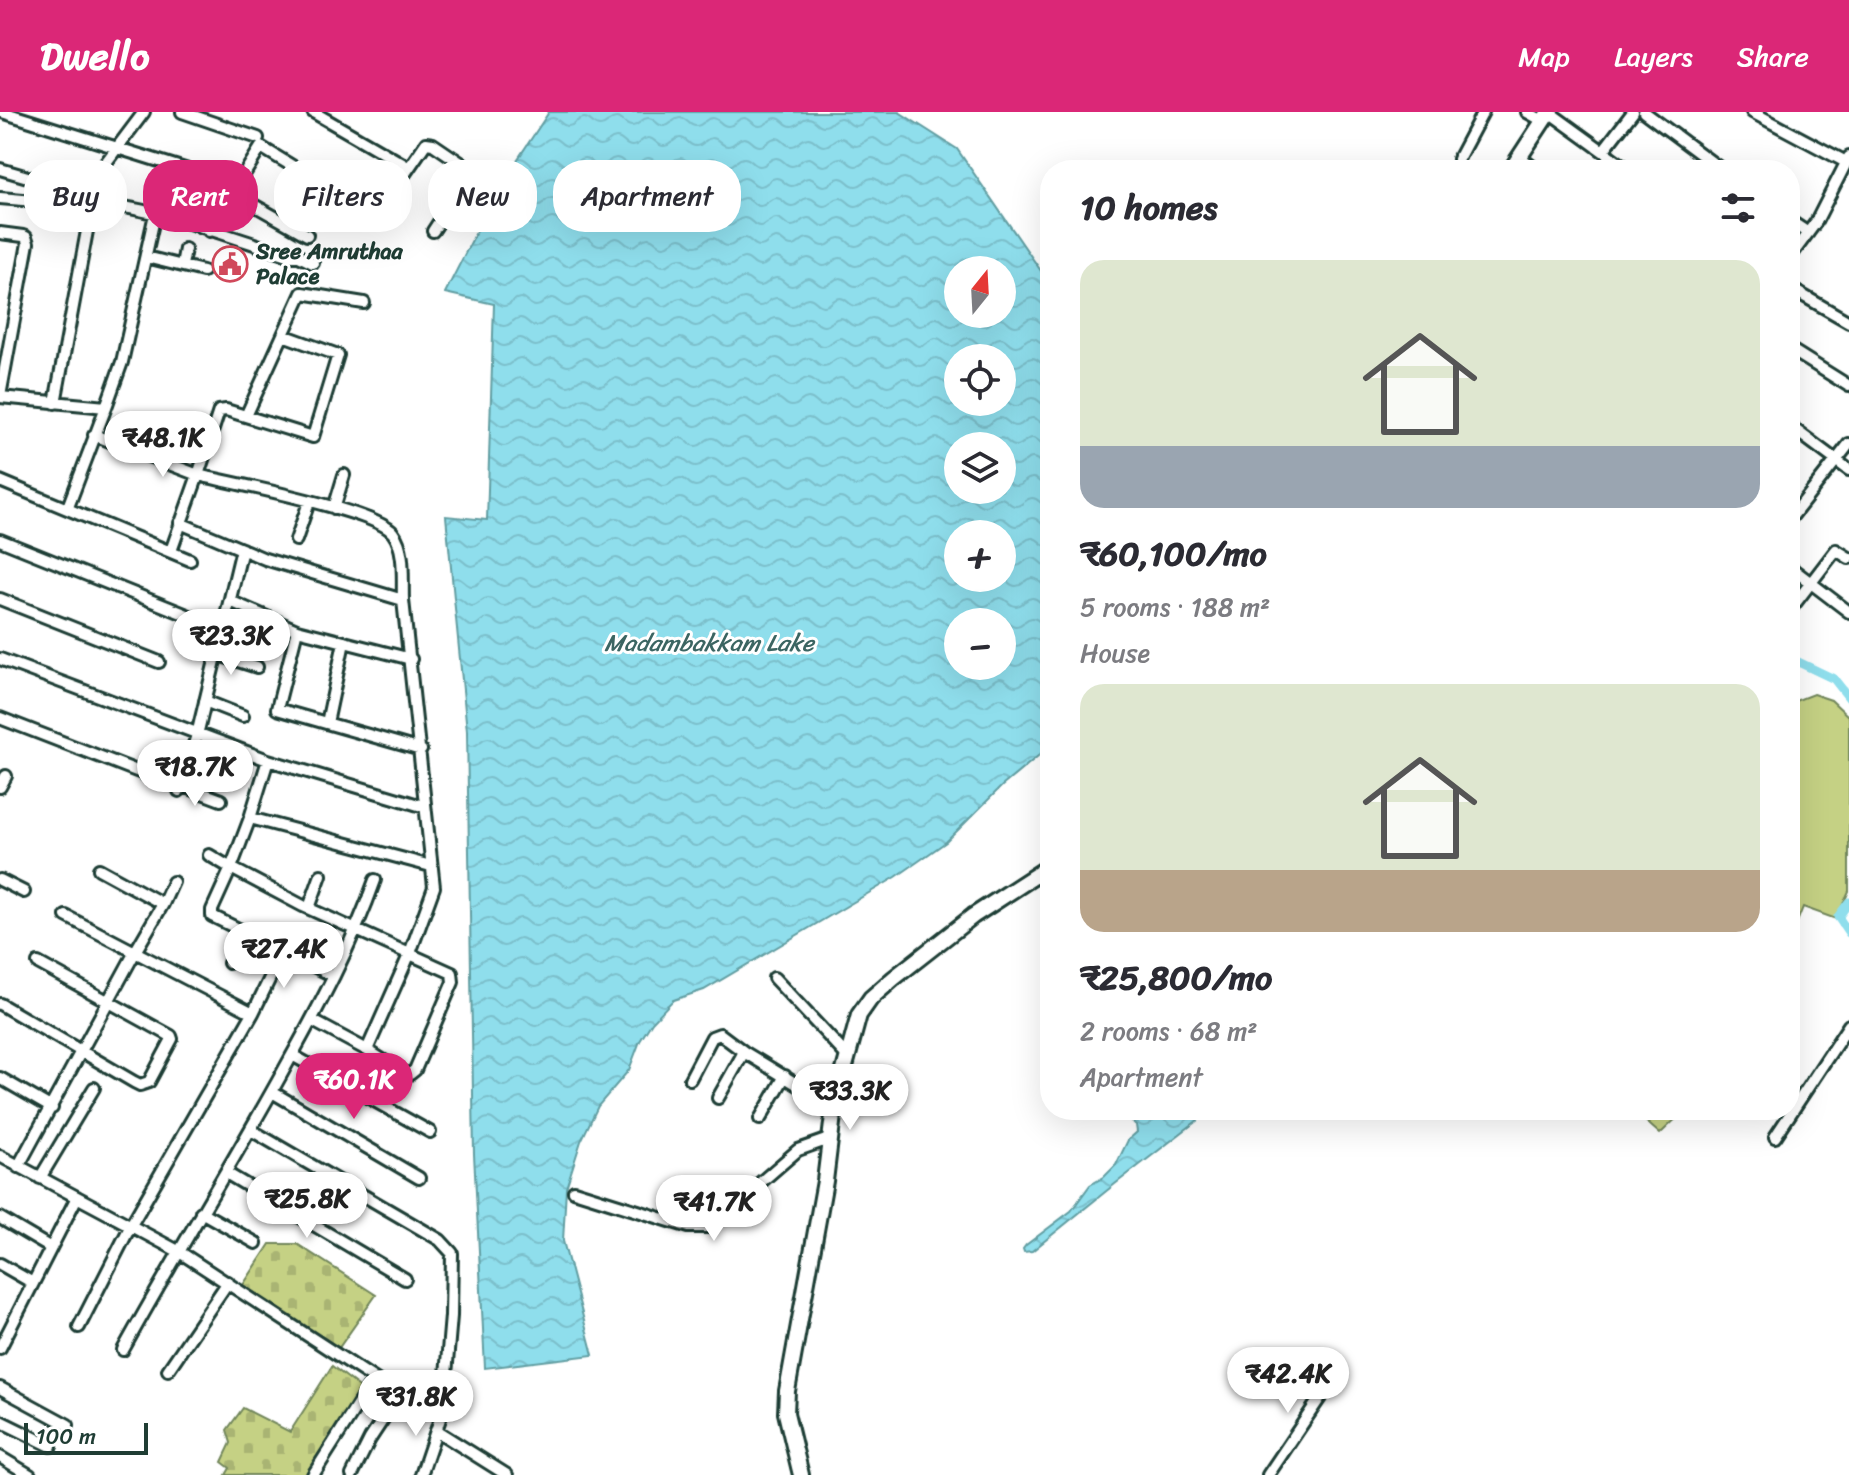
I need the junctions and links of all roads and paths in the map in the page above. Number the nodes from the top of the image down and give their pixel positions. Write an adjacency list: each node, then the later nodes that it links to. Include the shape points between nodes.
1 (2, 112): 12 (street)
2 (144, 112): 12 (street)
3 (182, 112): 11 (street)
4 (313, 112): 19 (street)
5 (1483, 112): 14 (street)
6 (1527, 112): 10 (street)
7 (1633, 112): 13 (street)
8 (1644, 112): 23 (street)
9 (1752, 112): 24 (street)
10 (1547, 115): 13 (street); 21 (street)
11 (258, 138)
12 (119, 148): 15 (street); 16 (street)
13 (1603, 151): 22 (street)
14 (1458, 159)
15 (112, 160)
16 (153, 160)
17 (253, 160): 18 (street, via 261,147)
18 (282, 160)
19 (396, 160)
20 (456, 160): 25 (street, via 429,142)
21 (1519, 160)
22 (1615, 160)
23 (1709, 160)
24 (1848, 160): 36 (street)
25 (412, 161)
26 (0, 169): 27 (street)
27 (24, 178)
28 (0, 198): 29 (street)
29 (24, 199)
30 (258, 204): 37 (street)
31 (1800, 228): 36 (street)
32 (81, 232): 51 (street)
33 (151, 232): 40 (street)
34 (212, 232): 41 (street)
35 (0, 233): 50 (street, via 23,236 28,243)
36 (1808, 233): 38 (street)
37 (307, 235)
38 (1800, 244)
39 (185, 249): 42 (street)
40 (146, 257): 42 (street); 52 (street)
41 (313, 263)
42 (182, 265): 43 (street)
43 (203, 271)
44 (1800, 294): 46 (street)
45 (364, 303): 47 (street, via 302,293)
46 (1849, 322)
47 (283, 335): 53 (street); 53 (street, via 338,355 313,437)
48 (1800, 355): 49 (street)
49 (1849, 386)
50 (0, 397): 51 (street)
51 (55, 403): 52 (street)
52 (106, 407): 54 (street)
53 (246, 416): 59 (street, via 226,410 216,414)
54 (94, 435): 59 (street); 64 (street)
55 (1800, 435): 57 (street)
56 (1849, 444): 57 (street)
57 (1836, 460): 58 (street); 63 (street)
58 (1849, 470)
59 (198, 475): 62 (street); 66 (street)
60 (344, 475): 65 (street)
61 (0, 481): 64 (street)
62 (309, 502): 65 (street); 68 (street)
63 (1800, 506)
64 (68, 507): 70 (street)
65 (334, 508): 77 (street, via 384,525 395,535)
66 (180, 523): 69 (street); 70 (street)
67 (0, 540): 80 (street)
68 (296, 540)
69 (242, 549): 77 (street); 78 (street)
70 (171, 551): 72 (street)
71 (1849, 558): 74 (street, via 1836,550)
72 (190, 560)
73 (1800, 575): 74 (street)
74 (1810, 583): 75 (street); 79 (street)
75 (1800, 596)
76 (0, 599): 86 (street)
77 (403, 600): 85 (street)
78 (230, 601): 81 (street); 83 (street)
79 (1849, 612)
80 (192, 617)
81 (297, 630): 82 (street); 91 (street, via 277,707)
82 (344, 642): 85 (street); 91 (street)
83 (216, 654): 87 (street); 88 (street)
84 (0, 659): 92 (street)
85 (411, 659): 93 (street)
86 (159, 662)
87 (257, 667)
88 (205, 701): 89 (street); 92 (street)
89 (243, 716)
90 (0, 718): 95 (street)
91 (327, 723): 93 (street)
92 (197, 735): 94 (street); 96 (street, via 180,788)
93 (421, 750): 97 (street)
94 (268, 760): 97 (street); 98 (street)
95 (147, 775)
96 (221, 800)
97 (425, 807): 100 (street)
98 (250, 818): 100 (street); 101 (street)
99 (209, 855): 101 (street)
100 (431, 866): 116 (street, via 434,887)
101 (231, 868): 110 (street); 113 (street, via 212,913)
102 (99, 869): 109 (street)
103 (1040, 872): 130 (street, via 973,916 871,998 859,1015)
104 (321, 875): 110 (street)
105 (0, 880): 108 (street)
106 (375, 880): 112 (street)
107 (173, 882): 109 (street)
108 (24, 892)
109 (163, 904): 115 (street)
110 (309, 908): 112 (street)
111 (66, 916): 115 (street)
112 (358, 929): 116 (street); 119 (street)
113 (244, 933): 114 (street); 118 (street)
114 (283, 951): 119 (street); 123 (street)
115 (135, 952): 121 (street); 123 (street)
116 (410, 953): 126 (street); 126 (street, via 451,971 454,979 415,1070 403,1073)
117 (38, 963): 121 (street)
118 (229, 963)
119 (334, 976): 124 (street)
120 (774, 978): 130 (street)
121 (107, 1003): 127 (street); 127 (street, via 172,1039 149,1082 134,1082)
122 (0, 1004): 127 (street)
123 (253, 1013): 155 (street)
124 (313, 1021): 126 (street); 129 (street)
125 (1849, 1025): 137 (street)
126 (367, 1050)
127 (81, 1051): 139 (street)
128 (744, 1052): 131 (street); 133 (street, via 714,1034); 136 (street)
129 (292, 1055): 135 (street); 143 (street)
130 (848, 1057): 138 (street)
131 (785, 1076): 138 (street); 140 (street)
132 (0, 1078): 139 (street)
133 (690, 1079)
134 (94, 1088): 149 (street)
135 (272, 1092): 142 (street); 150 (street)
136 (718, 1098)
137 (1800, 1099)
138 (834, 1107): 145 (street)
139 (52, 1108): 147 (street)
140 (760, 1119)
141 (1786, 1120): 144 (street)
142 (251, 1130): 148 (street); 171 (street, via 449,1247 451,1316)
143 (430, 1132)
144 (1775, 1137)
145 (829, 1139): 151 (street, via 798,1150 701,1229); 182 (street, via 787,1391 786,1413)
146 (0, 1156): 147 (street)
147 (18, 1167): 149 (street)
148 (226, 1173): 153 (street); 160 (street)
149 (40, 1178): 152 (street)
150 (419, 1178)
151 (574, 1191)
152 (77, 1197): 155 (street); 157 (street)
153 (201, 1212): 156 (street); 158 (street)
154 (0, 1218): 157 (street)
155 (131, 1225): 158 (street); 163 (street)
156 (256, 1243)
157 (51, 1248): 162 (street)
158 (178, 1251): 161 (street); 165 (street)
159 (0, 1264): 162 (street)
160 (405, 1279)
161 (228, 1282): 166 (street); 168 (street)
162 (33, 1283): 164 (street)
163 (79, 1327)
164 (0, 1348)
165 (123, 1350)
166 (168, 1370)
167 (1336, 1374): 183 (street)
168 (374, 1379): 170 (street); 179 (street)
169 (0, 1388): 173 (street)
170 (399, 1395): 171 (street); 180 (street)
171 (443, 1410): 174 (street)
172 (0, 1421): 175 (street)
173 (68, 1425)
174 (437, 1431): 177 (street); 181 (street)
175 (51, 1446)
176 (0, 1457): 178 (street)
177 (497, 1473)
178 (30, 1475)
179 (313, 1475)
180 (352, 1475)
181 (421, 1475)
182 (801, 1475)
183 (1268, 1475)

